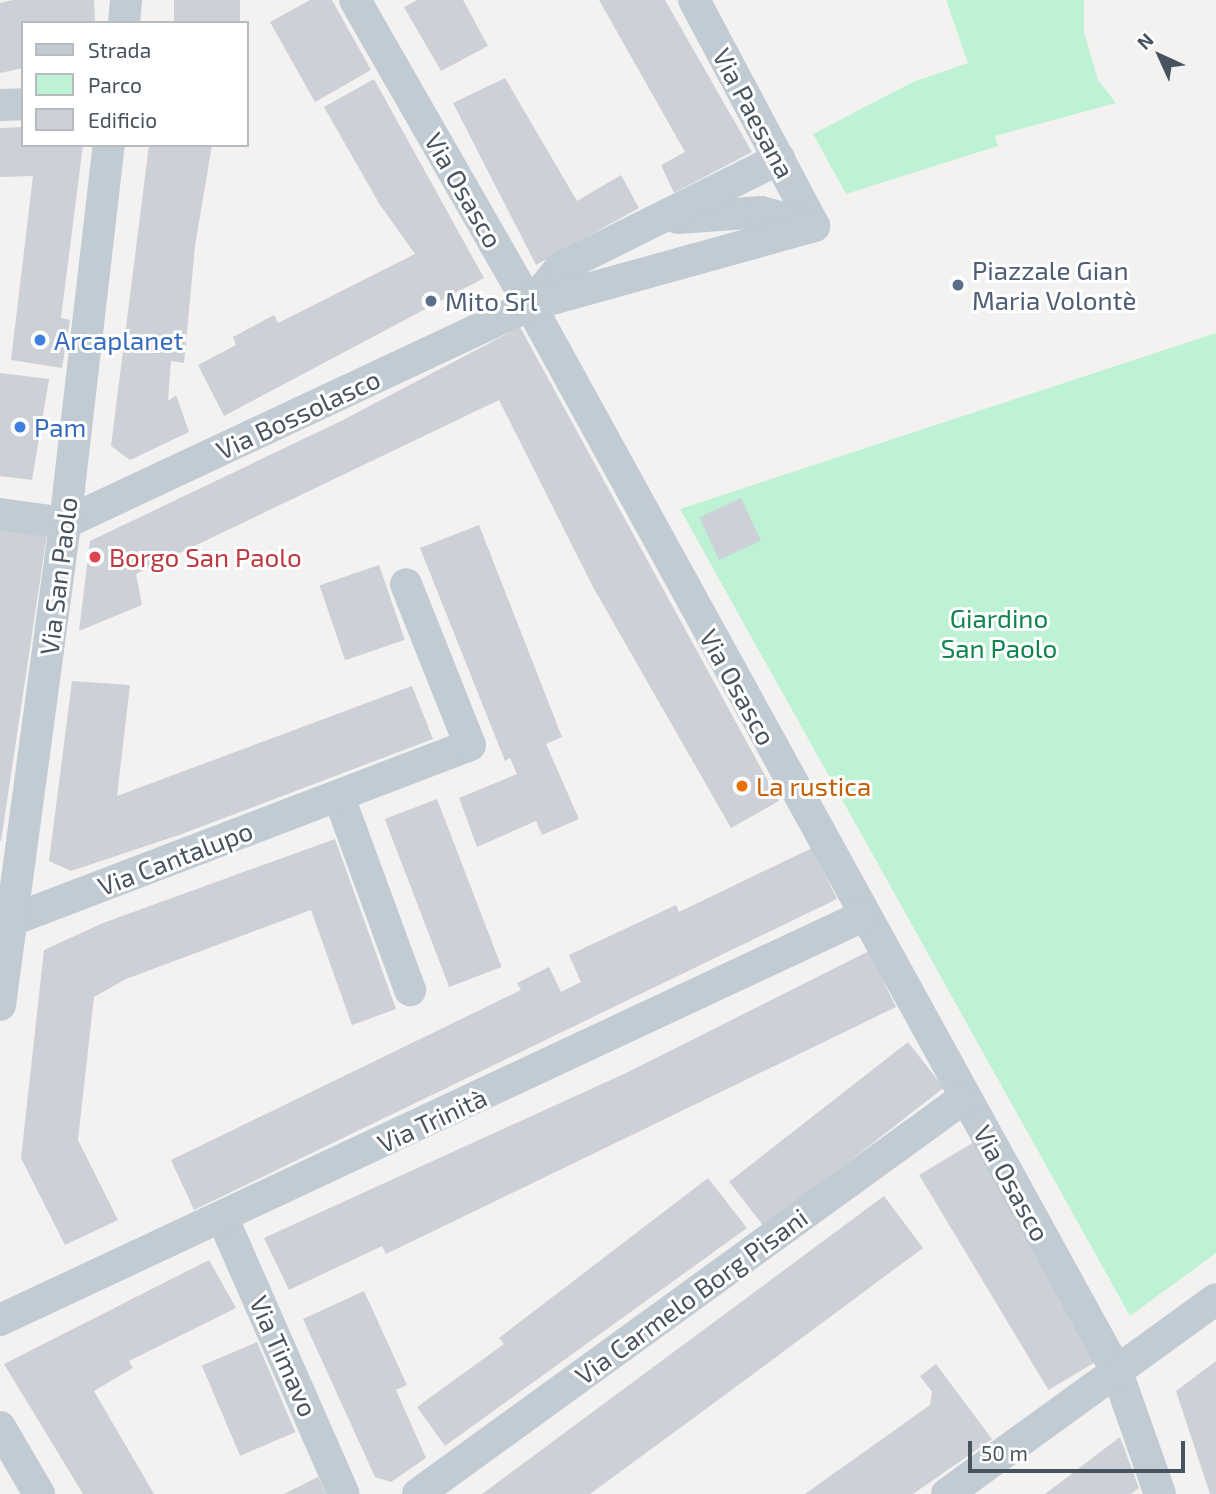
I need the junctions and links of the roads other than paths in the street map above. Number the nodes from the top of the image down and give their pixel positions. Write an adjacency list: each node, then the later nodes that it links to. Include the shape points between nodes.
1 (126, 0): 4 (street)
2 (355, 0): 11 (street, Via Osasco)
3 (694, 0): 8 (street, Via Paesana)
4 (124, 21)
5 (21, 104): 6 (street)
6 (0, 105)
7 (109, 147): 13 (street, Via San Paolo)
8 (779, 159): 9 (street, Via Bossolasco); 10 (street, Via Paesana)
9 (656, 220): 10 (street, Via Bossolasco, via 761,212); 11 (street, Via Bossolasco, via 560,268)
10 (814, 226): 11 (street, Via Bossolasco)
11 (530, 305): 13 (street, Via Bossolasco); 16 (street, Via Osasco)
12 (0, 514): 13 (street)
13 (65, 523): 17 (street, Via San Paolo)
14 (407, 584): 15 (street, Via Cantalupo, via 470,745)
15 (339, 797): 17 (street, Via Cantalupo); 19 (street)
16 (863, 916): 21 (street, Via Osasco); 22 (street, Via Trinità)
17 (12, 920): 18 (street, Via San Paolo)
18 (2, 972): 20 (street, Via San Paolo)
19 (410, 990)
20 (0, 1005)
21 (964, 1098): 25 (street, Via Osasco); 29 (street, Via Carmelo Borg Pisani)
22 (223, 1219): 24 (street, Via Trinità); 28 (street, Via Timavo)
23 (1216, 1299): 25 (street)
24 (0, 1320)
25 (1118, 1372): 30 (street); 31 (street, Via Osasco)
26 (0, 1427): 27 (street)
27 (39, 1494)
28 (344, 1494)
29 (418, 1494)
30 (947, 1494)
31 (1160, 1494)

